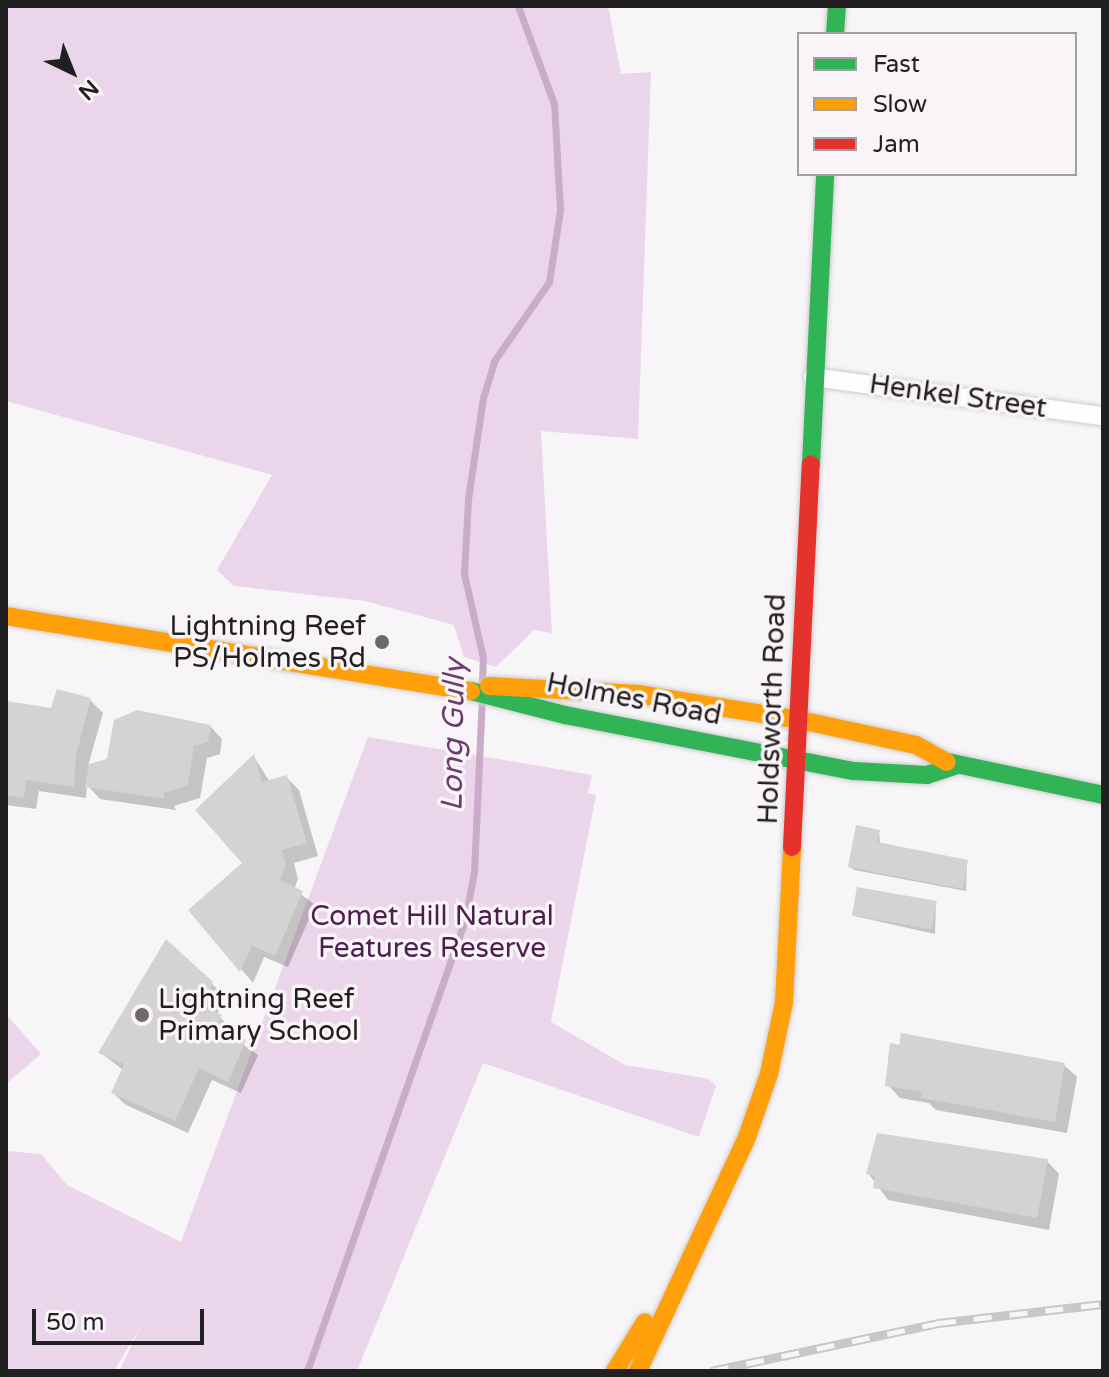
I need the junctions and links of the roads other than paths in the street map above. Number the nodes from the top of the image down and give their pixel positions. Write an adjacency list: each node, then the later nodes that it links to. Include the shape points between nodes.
1 (837, 6): 2 (main road)
2 (835, 32)
3 (825, 176): 4 (main road, Holdsworth Road)
4 (813, 377): 5 (street, Henkel Street); 8 (main road, Holdsworth Road)
5 (1103, 416)
6 (6, 616): 7 (main road, Holmes Road)
7 (498, 693): 8 (main road, Holmes Road, via 638,694); 9 (main road, Holmes Road)
8 (800, 720): 9 (main road, Holdsworth Road); 10 (main road, Holmes Road, via 916,745)
9 (799, 760): 10 (main road, Holmes Road, via 899,775 927,775); 12 (main road, Holdsworth Road, via 793,909 777,1042 756,1115)
10 (955, 766): 11 (main road, Holmes Road)
11 (1103, 795)
12 (702, 1231): 13 (main road, Holdsworth Road); 14 (main road, Holdsworth Road)
13 (615, 1371)
14 (638, 1371)

